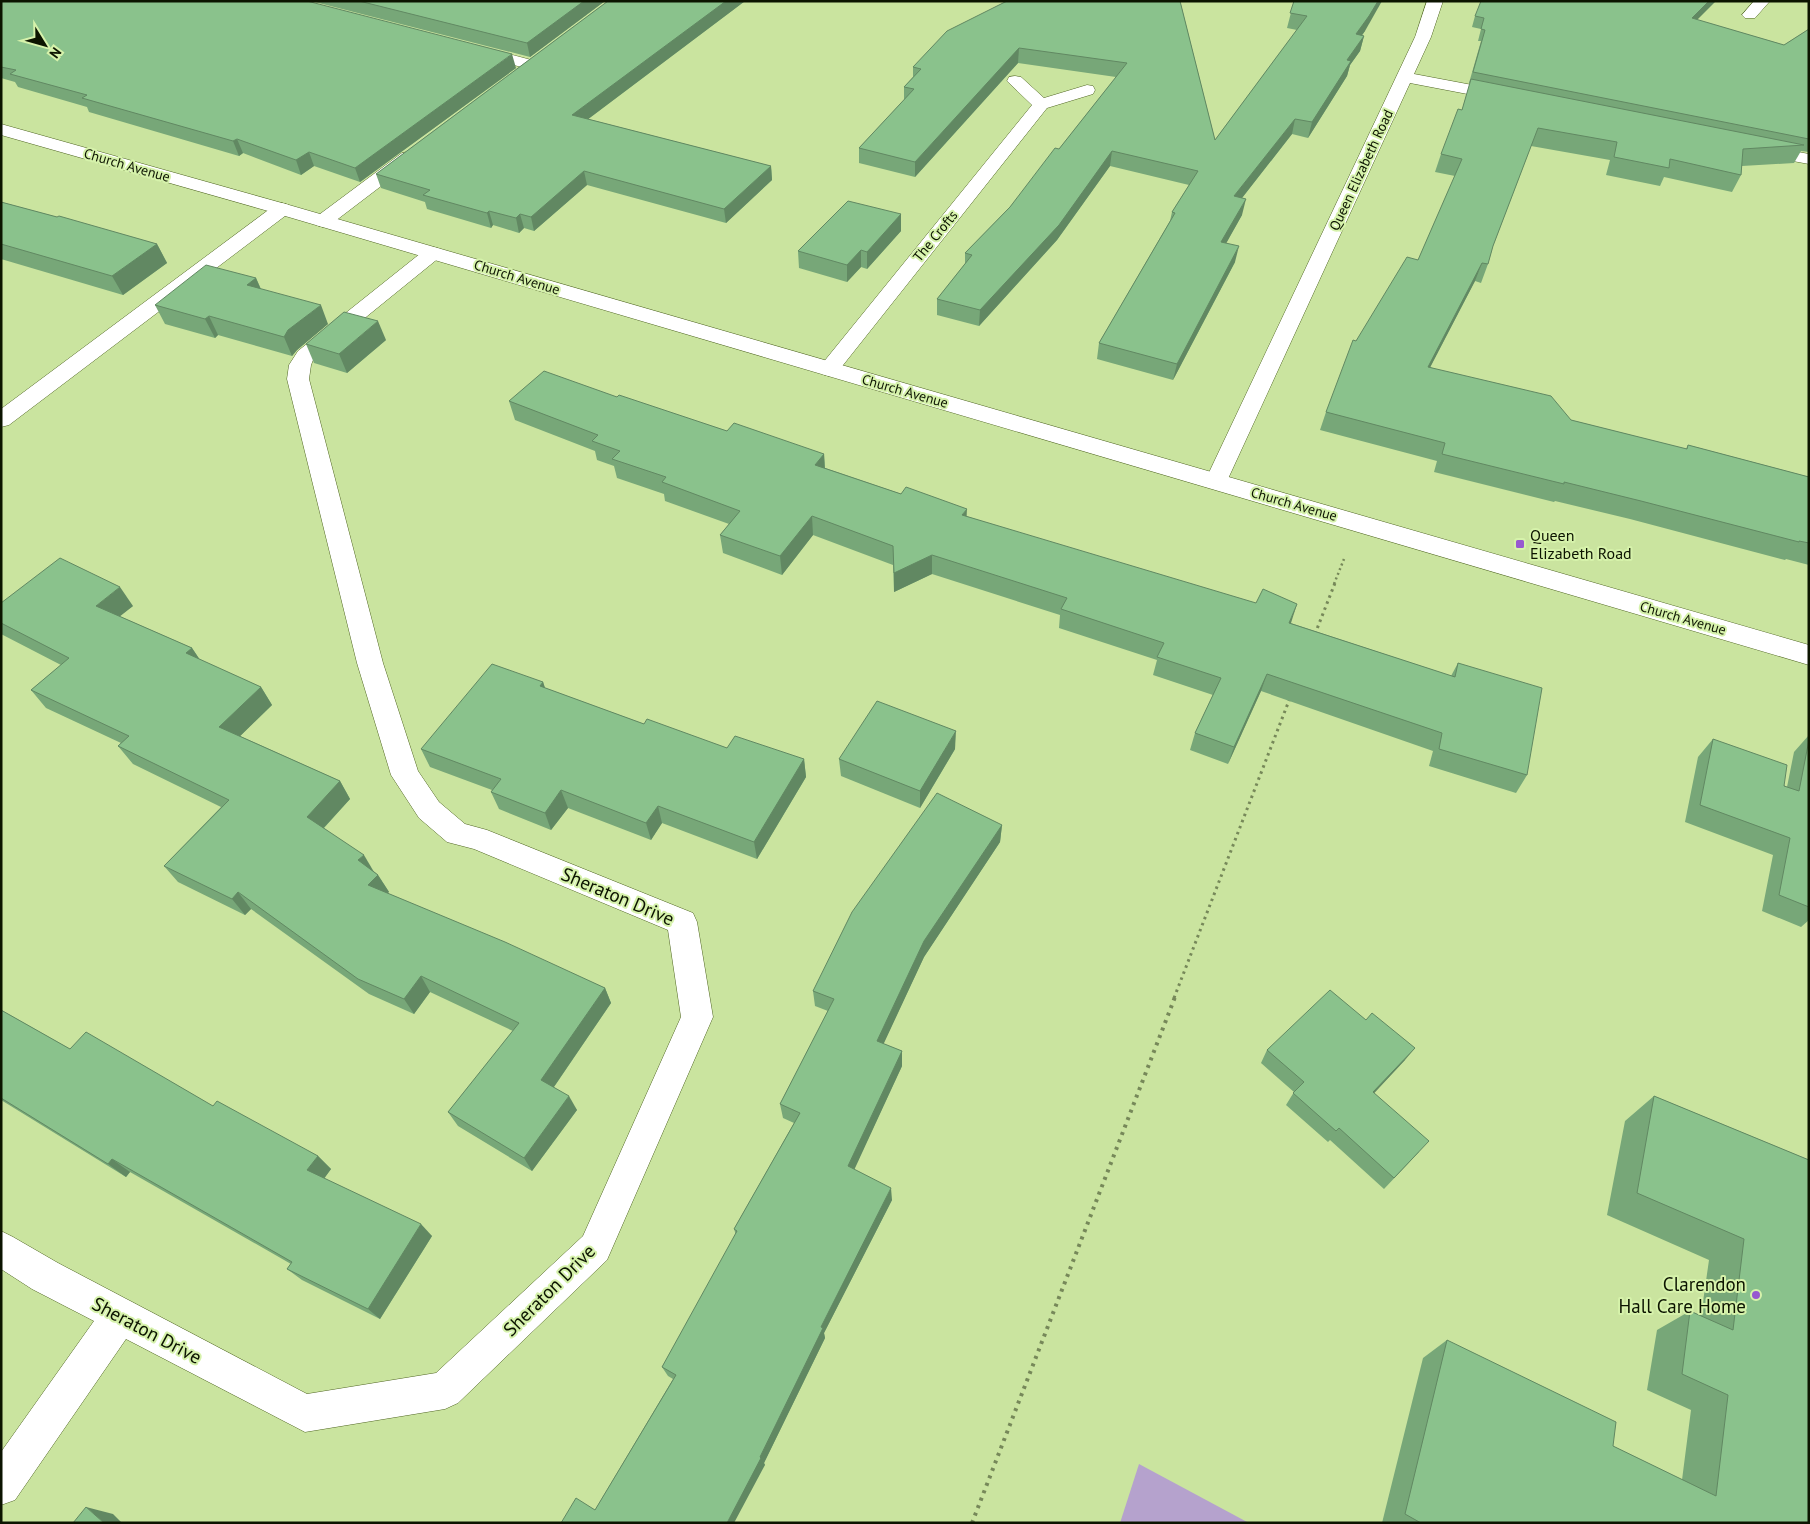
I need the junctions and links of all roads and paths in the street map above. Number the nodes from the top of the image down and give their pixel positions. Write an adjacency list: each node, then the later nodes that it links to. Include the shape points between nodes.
1 (1435, 1): 8 (street, Queen Elizabeth Road)
2 (1763, 1): 3 (street)
3 (1750, 15)
4 (467, 48): 6 (street)
5 (548, 54): 6 (street)
6 (532, 65): 7 (street)
7 (517, 76)
8 (1405, 77): 11 (street); 22 (street, Queen Elizabeth Road)
9 (1015, 81): 12 (street)
10 (1087, 90): 12 (street)
11 (1518, 99)
12 (1040, 104): 20 (street, The Crofts)
13 (1, 129): 17 (street, Church Avenue)
14 (1746, 147): 16 (street)
15 (418, 150): 18 (street)
16 (1809, 159)
17 (282, 209): 18 (street, Church Avenue); 21 (street)
18 (323, 221): 19 (street, Church Avenue)
19 (433, 253): 20 (street, Church Avenue); 28 (street, Sheraton Drive, via 305,356 298,379 370,663 405,775 429,810 457,834 478,838 682,922 697,1016 595,1248 445,1390 306,1413)
20 (829, 369): 22 (street, Church Avenue)
21 (1, 420)
22 (1216, 481): 23 (street, Church Avenue)
23 (1358, 523): 24 (path); 25 (street, Church Avenue)
24 (1311, 643)
25 (1809, 655)
26 (1293, 690): 30 (path)
27 (1, 1249): 28 (street, Sheraton Drive)
28 (120, 1316): 29 (street)
29 (1, 1486)
30 (972, 1523)

